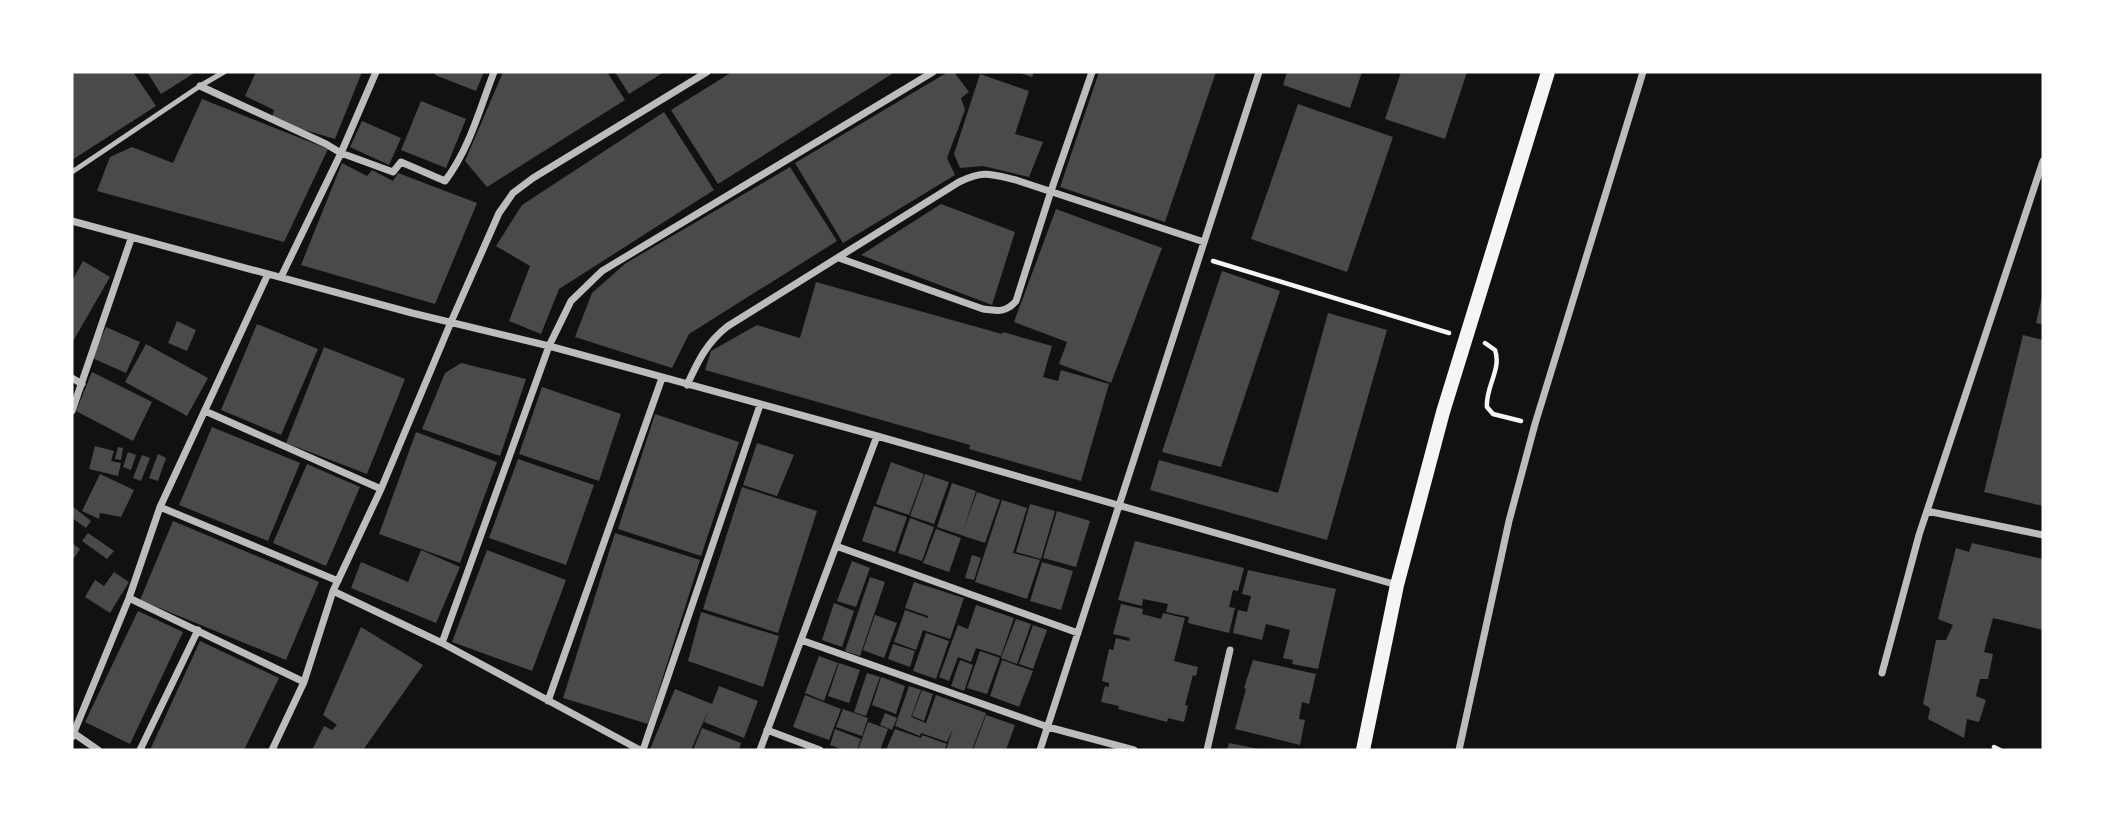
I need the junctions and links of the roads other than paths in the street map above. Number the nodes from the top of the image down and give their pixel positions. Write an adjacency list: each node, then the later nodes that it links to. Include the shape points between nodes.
1 (224, 72): 10 (lane)
2 (376, 72): 11 (street)
3 (494, 72): 11 (street, via 462,154 445,181 401,162 393,172)
4 (707, 72): 21 (street, via 513,194 499,213)
5 (933, 72): 22 (street, via 602,271 571,301)
6 (1093, 72): 14 (street)
7 (1259, 72): 17 (street)
8 (1548, 72): 38 (main road, via 1443,412)
9 (1643, 72): 62 (street, via 1535,424)
10 (200, 86): 11 (street); 13 (lane)
11 (341, 153): 20 (street)
12 (2043, 161): 34 (street)
13 (72, 172)
14 (1051, 191): 17 (street); 18 (street, via 976,174); 18 (street, via 1016,300 1004,310 983,309)
15 (72, 221): 16 (street)
16 (131, 239): 19 (street); 25 (street)
17 (1204, 242): 32 (street)
18 (839, 258): 26 (street, via 715,336)
19 (268, 274): 20 (street); 29 (street)
20 (281, 277): 21 (street)
21 (451, 322): 22 (street); 31 (street)
22 (549, 346): 24 (street); 44 (street)
23 (72, 378): 25 (street)
24 (662, 378): 26 (street); 48 (street)
25 (82, 384): 28 (street)
26 (687, 385): 27 (street)
27 (760, 405): 30 (street); 55 (street)
28 (72, 411)
29 (205, 411): 31 (street); 33 (street)
30 (877, 436): 32 (street); 36 (street)
31 (382, 489): 37 (street)
32 (1119, 505): 38 (street); 42 (street)
33 (160, 507): 37 (street); 40 (street)
34 (1927, 511): 35 (street); 46 (street)
35 (2043, 535)
36 (836, 546): 42 (street); 43 (street)
37 (338, 581): 39 (street)
38 (1398, 584): 61 (main road)
39 (333, 590): 44 (street); 47 (street)
40 (129, 598): 41 (street); 51 (street)
41 (198, 630): 47 (street); 53 (street)
42 (1078, 633): 49 (street)
43 (801, 640): 49 (street); 50 (street)
44 (442, 643): 48 (street)
45 (1230, 650): 60 (street)
46 (1882, 673)
47 (304, 682): 54 (street)
48 (548, 701): 55 (street)
49 (1048, 727): 58 (street); 59 (street)
50 (767, 730): 56 (street); 57 (street)
51 (72, 734): 52 (street)
52 (98, 750)
53 (140, 750)
54 (272, 750)
55 (642, 750)
56 (760, 750)
57 (820, 750)
58 (1040, 750)
59 (1134, 750)
60 (1207, 750)
61 (1363, 750)
62 (1459, 750)

